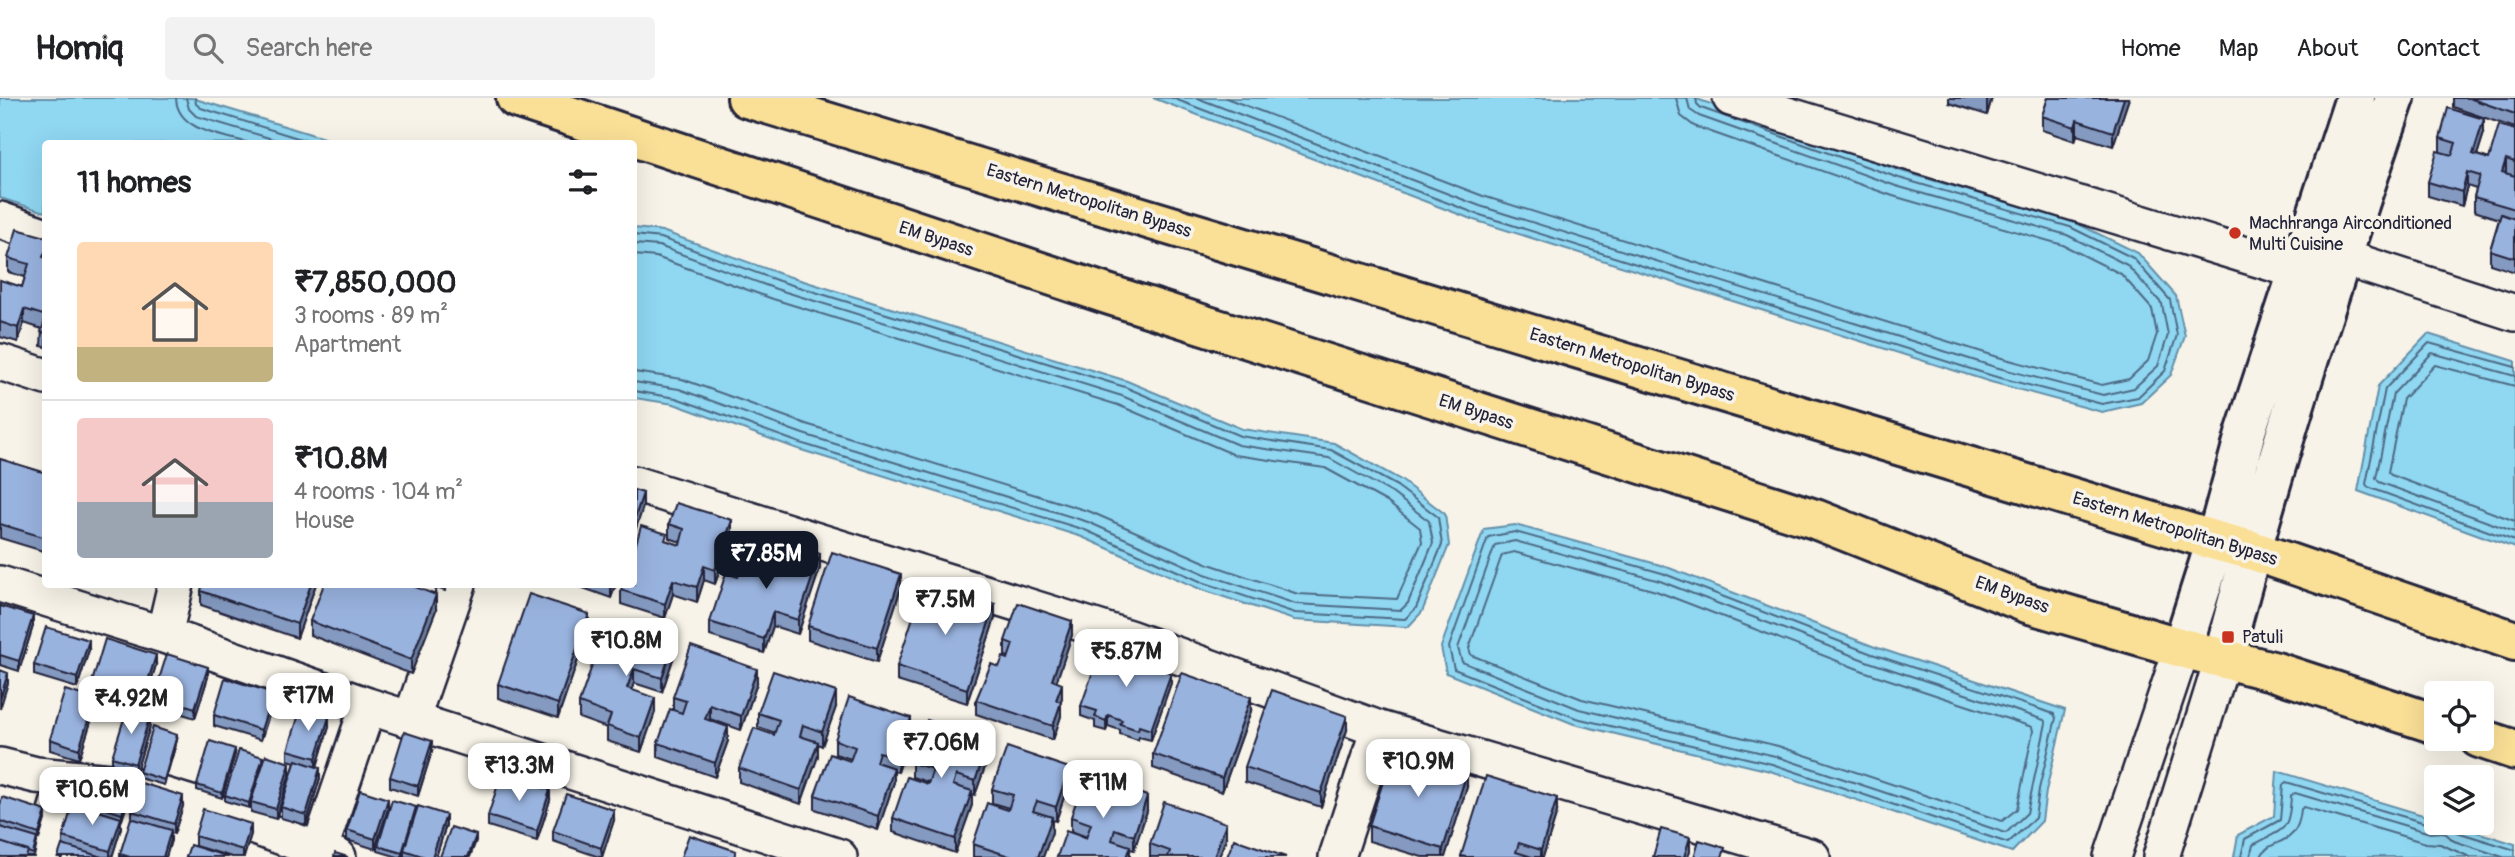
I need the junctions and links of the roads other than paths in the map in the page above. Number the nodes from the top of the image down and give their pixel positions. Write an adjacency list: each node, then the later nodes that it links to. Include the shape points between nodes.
1 (516, 98): 6 (main road, EM Bypass)
2 (747, 98): 17 (main road, Eastern Metropolitan Bypass)
3 (1731, 98): 12 (street)
4 (2355, 98): 12 (main road)
5 (2395, 98): 11 (main road)
6 (584, 133): 7 (main road, EM Bypass)
7 (607, 140)
8 (637, 149): 23 (main road, EM Bypass, via 1815,519 2028,603)
9 (0, 220): 10 (street)
10 (42, 235)
11 (2341, 257): 13 (street); 17 (main road)
12 (2298, 271): 17 (main road, via 2246,431)
13 (2515, 313)
14 (0, 362): 15 (street)
15 (42, 376)
16 (637, 485): 28 (street, via 1129,638)
17 (2234, 545): 22 (main road, Eastern Metropolitan Bypass); 23 (main road); 24 (main road)
18 (0, 584): 21 (street)
19 (175, 588): 21 (street)
20 (456, 588): 26 (street)
21 (164, 635): 25 (street)
22 (2515, 641)
23 (2182, 648): 24 (main road, EM Bypass); 40 (street)
24 (2223, 658): 27 (main road, EM Bypass); 41 (street)
25 (368, 706): 26 (street); 34 (street)
26 (411, 720): 35 (street)
27 (2424, 720)
28 (1379, 729): 38 (street); 39 (street)
29 (2494, 743): 30 (main road)
30 (2515, 750)
31 (0, 766): 32 (street)
32 (66, 779): 33 (street, via 122,783); 36 (street)
33 (194, 805): 34 (street); 37 (street)
34 (325, 855)
35 (824, 855)
36 (42, 857)
37 (178, 857)
38 (1337, 857)
39 (1812, 857)
40 (2112, 857)
41 (2161, 857)

